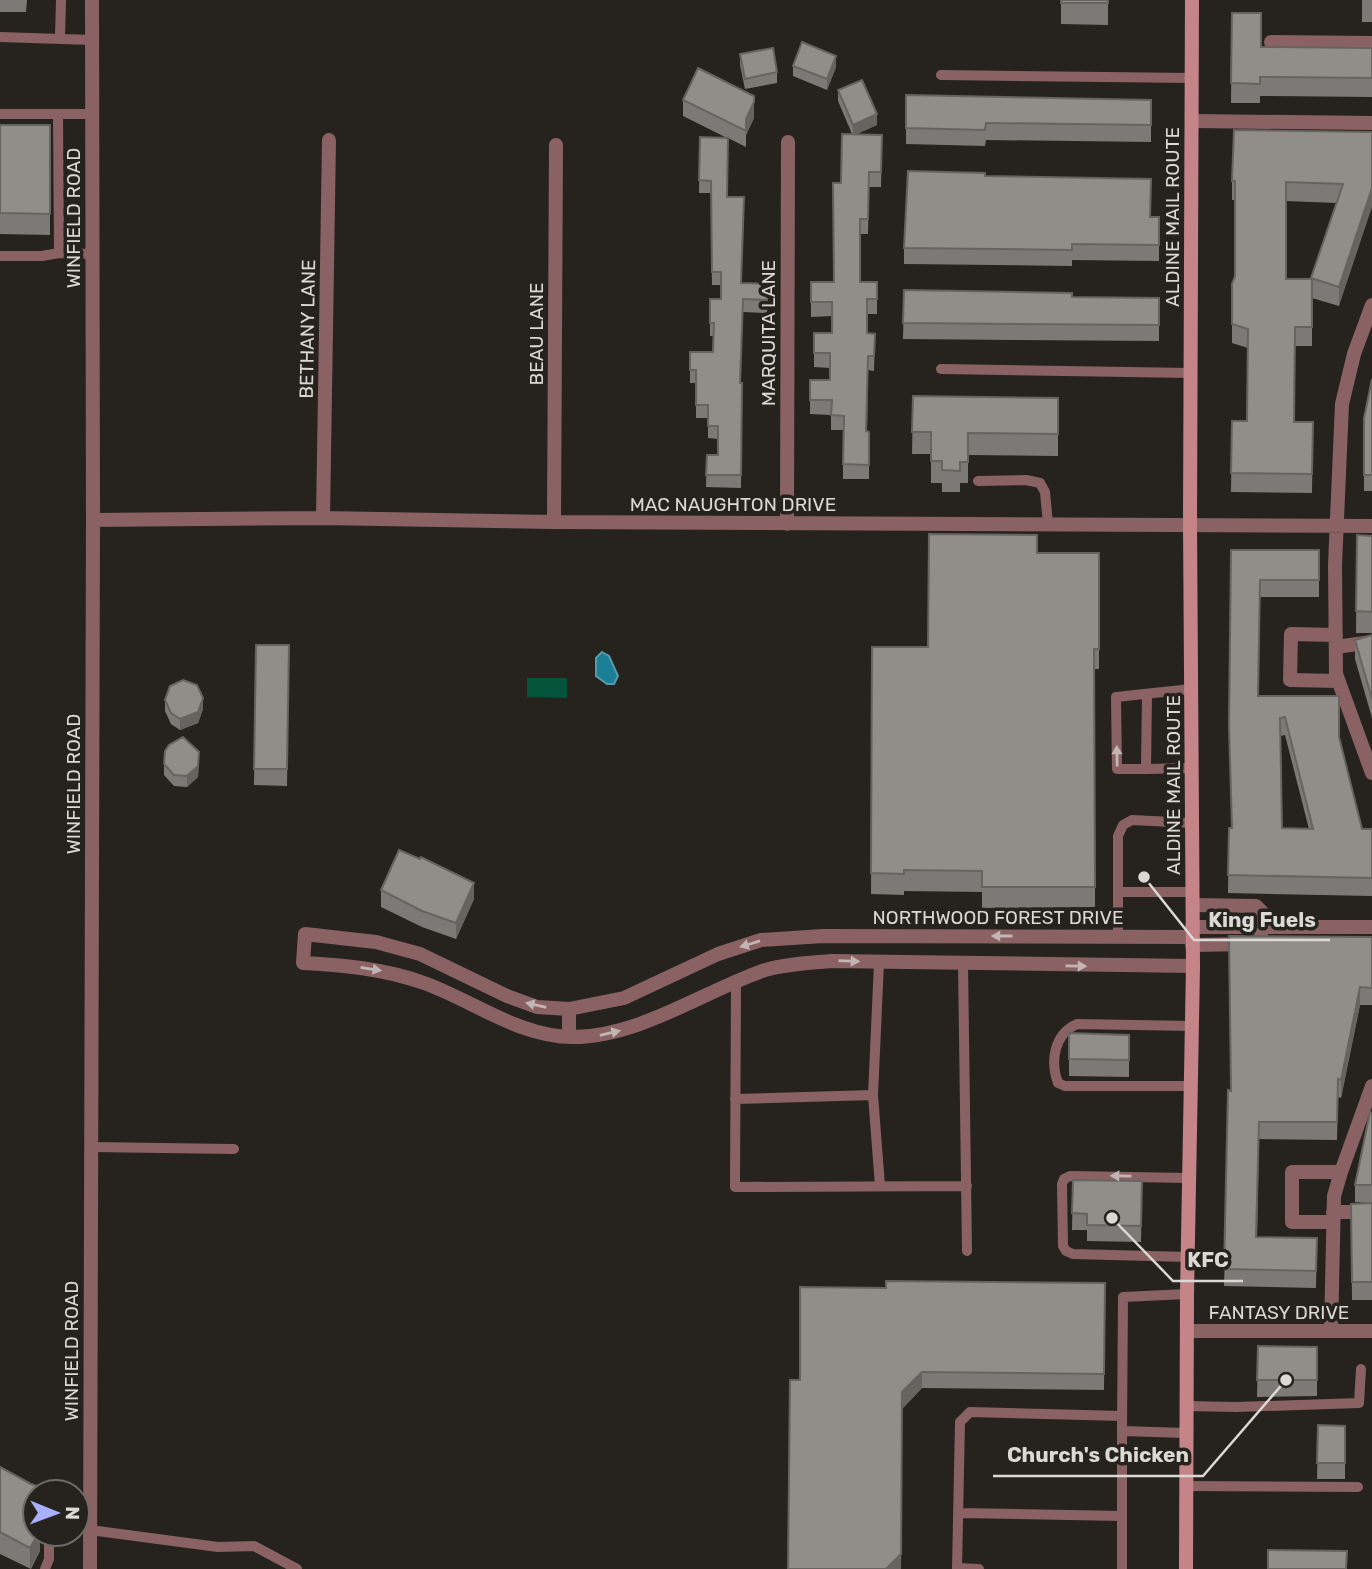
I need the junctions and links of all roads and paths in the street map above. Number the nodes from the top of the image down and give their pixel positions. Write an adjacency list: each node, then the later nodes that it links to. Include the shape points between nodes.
1 (61, 0): 5 (lane)
2 (92, 0): 6 (street, WINFIELD ROAD)
3 (1192, 0): 10 (main road, ALDINE MAIL ROUTE)
4 (0, 37): 5 (lane)
5 (60, 37): 6 (lane)
6 (92, 40): 13 (street, WINFIELD ROAD)
7 (1271, 42): 8 (street)
8 (1372, 43)
9 (941, 75): 10 (lane)
10 (1192, 78): 14 (main road, ALDINE MAIL ROUTE)
11 (0, 114): 12 (lane)
12 (58, 114): 13 (lane); 19 (lane)
13 (92, 114): 20 (street, WINFIELD ROAD)
14 (1192, 121): 15 (street); 25 (main road, ALDINE MAIL ROUTE)
15 (1372, 123)
16 (329, 140): 27 (street, BETHANY LANE)
17 (789, 142): 30 (street, MARQUITA LANE)
18 (556, 145): 29 (street, BEAU LANE)
19 (59, 253): 20 (lane); 21 (lane)
20 (92, 254): 28 (street, WINFIELD ROAD)
21 (0, 256)
22 (1372, 305): 23 (street)
23 (1367, 334): 33 (street, via 1342,404)
24 (940, 369): 25 (lane)
25 (1191, 373): 32 (main road, ALDINE MAIL ROUTE)
26 (978, 481): 31 (lane, via 1040,483)
27 (323, 518): 28 (street, MAC NAUGHTON DRIVE); 29 (street, MAC NAUGHTON DRIVE)
28 (93, 520): 63 (street, WINFIELD ROAD)
29 (554, 522): 30 (street, MAC NAUGHTON DRIVE)
30 (787, 524): 31 (street, MAC NAUGHTON DRIVE)
31 (1048, 524): 32 (street, MAC NAUGHTON DRIVE)
32 (1190, 524): 33 (street, MAC NAUGHTON DRIVE); 38 (main road, ALDINE MAIL ROUTE)
33 (1337, 526): 34 (street, MAC NAUGHTON DRIVE); 35 (street)
34 (1372, 526)
35 (1336, 641): 36 (street); 37 (street); 37 (street, via 1291,634 1290,680)
36 (1372, 642)
37 (1339, 681): 42 (street)
38 (1191, 689): 39 (lane); 40 (main road, ALDINE MAIL ROUTE)
39 (1147, 694): 41 (lane); 41 (lane, one-way to 39, via 1117,769 1116,697)
40 (1192, 768): 41 (lane); 43 (main road, ALDINE MAIL ROUTE)
41 (1146, 769)
42 (1372, 774)
43 (1192, 823): 44 (lane, via 1132,820 1123,825 1118,836); 45 (main road, ALDINE MAIL ROUTE)
44 (1118, 892): 45 (lane); 50 (lane)
45 (1192, 899): 46 (street, via 1256,906 1262,912); 48 (main road, ALDINE MAIL ROUTE)
46 (1261, 927): 47 (street); 48 (street, NORTHWOOD FOREST DRIVE, via 1259,943)
47 (1372, 927)
48 (1192, 936): 50 (street, NORTHWOOD FOREST DRIVE); 54 (main road, ALDINE MAIL ROUTE)
49 (804, 937): 50 (street, NORTHWOOD FOREST DRIVE, one-way to 49); 52 (street); 56 (street, NORTHWOOD FOREST DRIVE, one-way to 56, via 761,940 718,954 624,998)
50 (1118, 937)
51 (879, 962): 52 (street, NORTHWOOD FOREST DRIVE, one-way to 51); 53 (street, NORTHWOOD FOREST DRIVE); 61 (lane)
52 (806, 964): 55 (street, NORTHWOOD FOREST DRIVE, via 765,970)
53 (963, 964): 54 (street, NORTHWOOD FOREST DRIVE, one-way to 54); 68 (lane)
54 (1193, 966): 57 (main road, ALDINE MAIL ROUTE)
55 (736, 982): 58 (street, NORTHWOOD FOREST DRIVE, one-way to 55, via 627,1030); 62 (lane)
56 (569, 1009): 58 (street); 58 (street, NORTHWOOD FOREST DRIVE, one-way to 58, via 537,1007 398,948 305,934 303,963 390,972 520,1026)
57 (1192, 1026): 59 (main road, ALDINE MAIL ROUTE); 59 (lane, via 1077,1024 1062,1034 1055,1049 1056,1076 1065,1086)
58 (569, 1037)
59 (1191, 1086): 66 (main road, ALDINE MAIL ROUTE)
60 (1372, 1086): 65 (street)
61 (873, 1096): 62 (lane); 67 (lane)
62 (735, 1099): 67 (lane, via 735,1187)
63 (90, 1147): 64 (lane); 82 (street, WINFIELD ROAD)
64 (234, 1149)
65 (1340, 1172): 70 (street); 70 (street, via 1292,1172 1292,1222)
66 (1189, 1178): 72 (main road, ALDINE MAIL ROUTE); 72 (lane, one-way to 72, via 1070,1175 1062,1184 1066,1251)
67 (880, 1186): 68 (lane)
68 (967, 1186): 71 (lane)
69 (1372, 1212): 70 (street)
70 (1333, 1217): 75 (street)
71 (967, 1251)
72 (1188, 1257): 73 (main road, ALDINE MAIL ROUTE)
73 (1187, 1294): 74 (main road, ALDINE MAIL ROUTE); 79 (lane, via 1122,1297)
74 (1187, 1331): 75 (street, FANTASY DRIVE); 78 (main road, ALDINE MAIL ROUTE)
75 (1331, 1331): 76 (street, FANTASY DRIVE)
76 (1372, 1331)
77 (1361, 1370): 78 (lane, via 1359,1403)
78 (1186, 1406): 81 (main road, ALDINE MAIL ROUTE)
79 (1122, 1416): 80 (lane); 85 (lane, via 970,1412 960,1422)
80 (1122, 1431): 81 (lane); 86 (lane)
81 (1186, 1433): 83 (main road, ALDINE MAIL ROUTE)
82 (90, 1478)
83 (1186, 1486): 84 (lane); 96 (main road, ALDINE MAIL ROUTE)
84 (1358, 1487)
85 (958, 1513): 86 (lane); 90 (lane)
86 (1122, 1516): 95 (lane)
87 (91, 1530): 93 (lane, via 218,1547 254,1546)
88 (48, 1548): 91 (lane)
89 (90, 1548): 92 (street, WINFIELD ROAD)
90 (957, 1568): 94 (lane)
91 (45, 1569)
92 (90, 1569)
93 (297, 1569)
94 (979, 1569)
95 (1122, 1569)
96 (1186, 1569)

